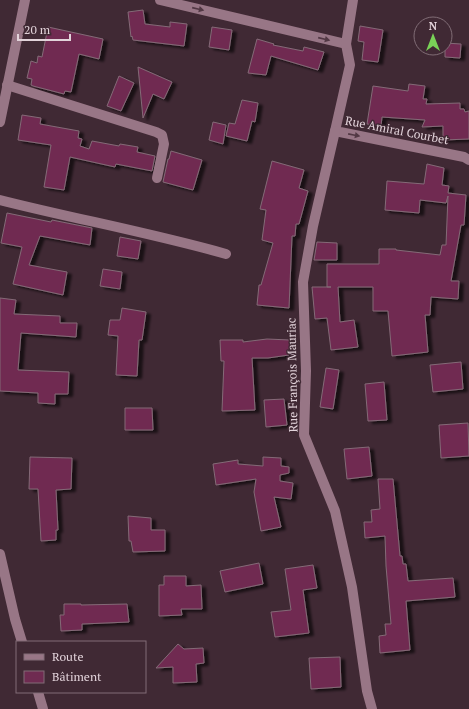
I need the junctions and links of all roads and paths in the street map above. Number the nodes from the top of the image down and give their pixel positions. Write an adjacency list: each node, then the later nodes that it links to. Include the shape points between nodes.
1 (25, 0): 5 (street)
2 (160, 0): 4 (street, one-way to 4)
3 (353, 0): 4 (street, Rue Amiral Courbet)
4 (346, 44): 7 (street, Rue Amiral Courbet, via 350,65)
5 (7, 84): 6 (street); 9 (street, via 162,135 164,144)
6 (1, 115)
7 (335, 131): 8 (street, Rue Amiral Courbet, one-way to 8); 16 (street, Rue François Mauriac, via 303,282 306,371 304,435 335,512 352,587 367,691)
8 (469, 160)
9 (157, 178)
10 (0, 200): 11 (street)
11 (226, 254)
12 (0, 554): 13 (street)
13 (22, 641)
14 (38, 693): 15 (street)
15 (43, 709)
16 (372, 709)

